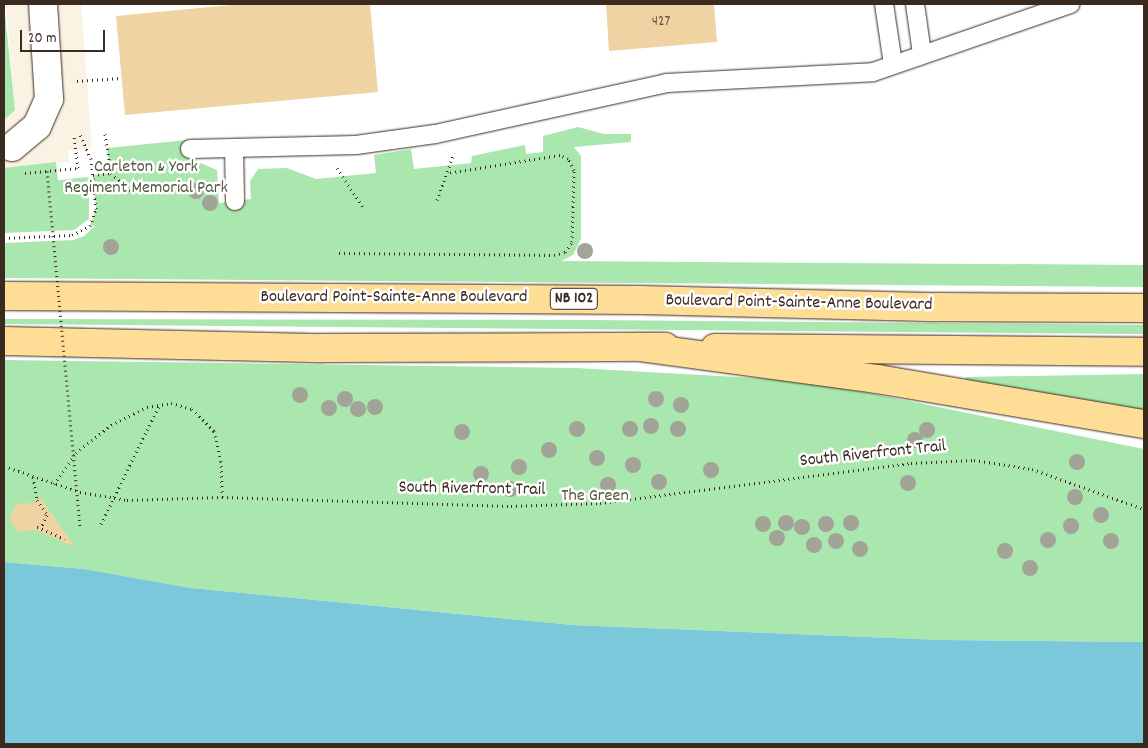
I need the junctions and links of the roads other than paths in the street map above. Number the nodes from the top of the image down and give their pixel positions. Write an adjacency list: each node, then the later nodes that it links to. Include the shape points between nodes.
1 (43, 4): 7 (street, via 50,99 37,126)
2 (884, 4): 6 (lane)
3 (915, 4): 5 (lane)
4 (1071, 4): 5 (lane)
5 (922, 54): 6 (lane)
6 (892, 64): 8 (lane, via 873,72 666,83 435,134 356,145)
7 (8, 147)
8 (234, 148): 9 (lane); 10 (lane)
9 (190, 149)
10 (235, 201)
11 (4, 296): 12 (main road, Boulevard Point-Sainte-Anne Boulevard / NB 102, via 631,300)
12 (1144, 308)
13 (4, 341): 14 (main road, via 323,348)
14 (640, 347): 15 (main road); 16 (main road, via 878,379)
15 (1144, 352)
16 (1144, 424)

